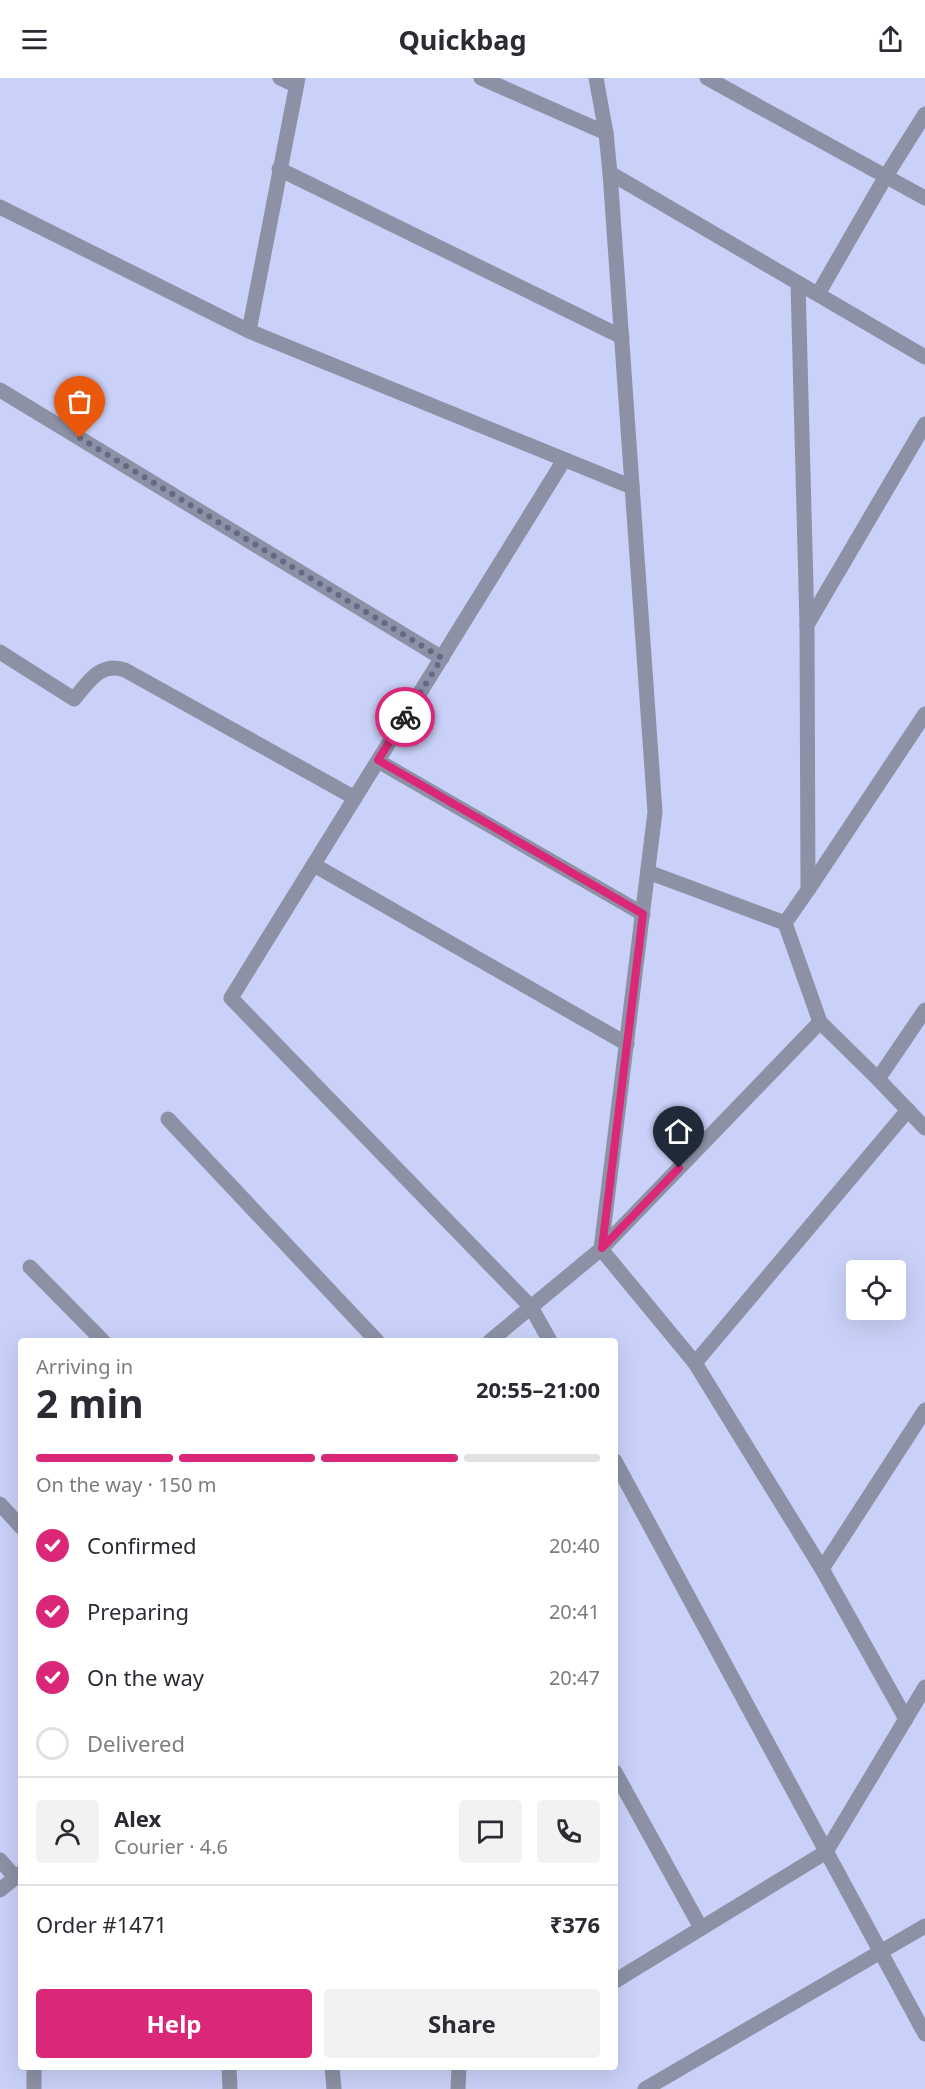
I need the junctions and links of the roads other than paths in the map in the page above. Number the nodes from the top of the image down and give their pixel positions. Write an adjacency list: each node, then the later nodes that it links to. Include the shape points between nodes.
1 (280, 78): 5 (street)
2 (481, 78): 7 (street)
3 (596, 78): 7 (street)
4 (707, 78): 10 (street)
5 (296, 82): 8 (street)
6 (925, 114): 10 (street)
7 (606, 133): 9 (street)
8 (279, 169): 15 (street); 16 (street)
9 (610, 173): 13 (street); 16 (street)
10 (886, 176): 11 (street); 14 (street)
11 (925, 198)
12 (0, 207): 15 (street)
13 (798, 283): 14 (street); 22 (street)
14 (818, 294): 17 (street)
15 (249, 331): 20 (street)
16 (622, 337): 21 (street)
17 (925, 357)
18 (0, 390): 24 (street)
19 (925, 424): 22 (street)
20 (564, 460): 21 (street); 24 (street)
21 (632, 487): 29 (street, via 655,812)
22 (807, 625): 30 (street)
23 (0, 652): 27 (street, via 74,699 96,673 116,667 125,670)
24 (442, 658): 26 (street)
25 (925, 714): 30 (street)
26 (378, 760): 27 (street); 31 (street)
27 (355, 798): 28 (street)
28 (314, 865): 35 (street); 42 (street, via 231,999)
29 (648, 872): 31 (street); 32 (street)
30 (808, 890): 32 (street)
31 (643, 914): 35 (street)
32 (785, 923): 34 (street)
33 (925, 1010): 36 (street)
34 (819, 1022): 36 (street); 40 (street)
35 (627, 1044): 40 (street)
36 (878, 1078): 37 (street)
37 (908, 1110): 39 (street); 47 (street)
38 (168, 1119): 44 (street)
39 (925, 1128)
40 (602, 1248): 42 (street); 47 (street)
41 (30, 1267): 43 (street)
42 (531, 1307): 45 (street); 46 (street)
43 (100, 1338)
44 (373, 1338)
45 (494, 1338)
46 (548, 1338)
47 (695, 1363): 52 (street)
48 (925, 1410): 52 (street)
49 (618, 1467): 56 (street)
50 (0, 1504): 51 (street)
51 (18, 1524)
52 (822, 1569): 54 (street)
53 (925, 1687): 54 (street)
54 (906, 1719): 56 (street)
55 (618, 1777): 61 (street)
56 (826, 1852): 61 (street); 62 (street)
57 (0, 1860): 58 (street)
58 (18, 1875): 59 (street)
59 (0, 1890)
60 (925, 1926): 62 (street)
61 (701, 1928): 63 (street)
62 (881, 1953): 64 (street); 71 (street)
63 (618, 1979)
64 (925, 2034)
65 (34, 2070): 68 (street)
66 (229, 2070): 69 (street)
67 (332, 2070): 70 (street)
68 (34, 2089)
69 (230, 2089)
70 (334, 2089)
71 (645, 2089)

